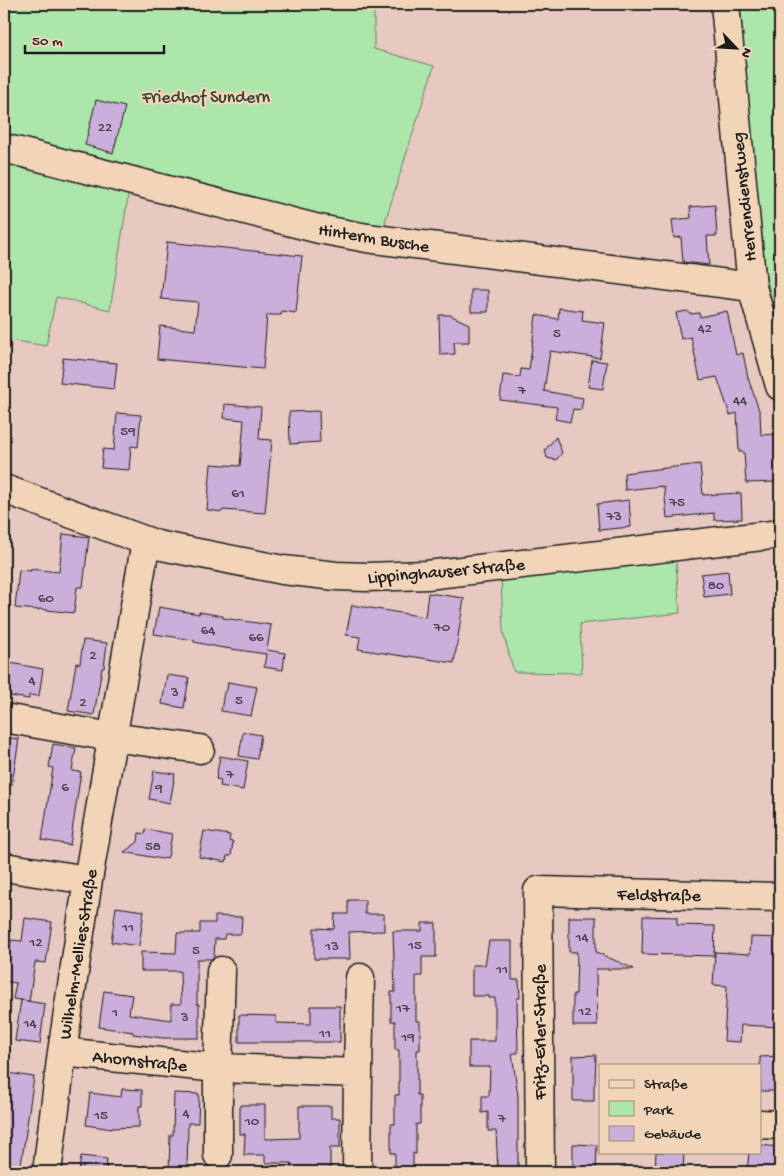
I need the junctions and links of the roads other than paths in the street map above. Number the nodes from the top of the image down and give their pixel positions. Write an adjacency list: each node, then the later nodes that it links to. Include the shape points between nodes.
1 (725, 4): 3 (street, Herrendienstweg)
2 (4, 148): 3 (street, Hinterm Busche, via 367,238)
3 (752, 288): 4 (street, Herrendienstweg)
4 (780, 386)
5 (4, 488): 7 (street, Lippinghauser Straße)
6 (780, 534): 7 (street, Lippinghauser Straße, via 427,575 367,577 283,570)
7 (146, 541): 9 (street, Wilhelm-Mellies-Straße)
8 (4, 718): 9 (street)
9 (112, 737): 10 (street); 12 (street, Wilhelm-Mellies-Straße)
10 (200, 749)
11 (4, 867): 12 (street)
12 (88, 880): 17 (street, Wilhelm-Mellies-Straße)
13 (538, 891): 14 (street, Feldstraße); 25 (street, Fritz-Erler-Straße)
14 (780, 897)
15 (221, 971): 18 (street)
16 (360, 978): 19 (street)
17 (62, 1052): 18 (street, Ahornstraße); 24 (street, Wilhelm-Mellies-Straße)
18 (218, 1068): 19 (street, Ahornstraße); 22 (street)
19 (358, 1073): 23 (street)
20 (762, 1124): 21 (street)
21 (780, 1125)
22 (218, 1155)
23 (357, 1170)
24 (47, 1172)
25 (540, 1172)

